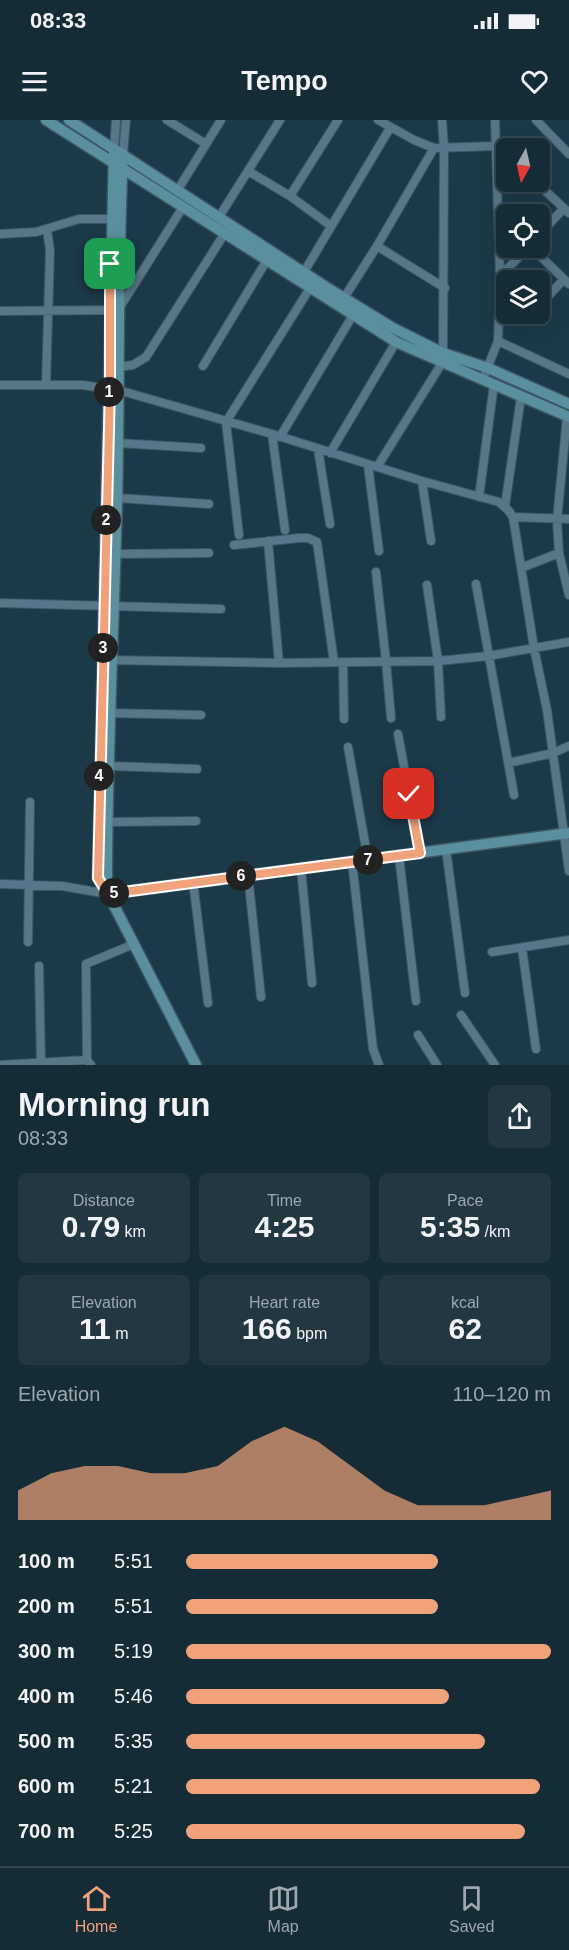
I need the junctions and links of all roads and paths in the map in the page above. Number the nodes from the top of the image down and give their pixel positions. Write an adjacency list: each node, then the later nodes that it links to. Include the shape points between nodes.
1 (46, 120): 20 (street)
2 (69, 120): 18 (street)
3 (116, 120): 18 (street)
4 (126, 120): 18 (street)
5 (167, 120): 14 (street)
6 (221, 120): 14 (street)
7 (280, 120): 21 (street)
8 (338, 120): 24 (street)
9 (378, 120): 13 (street)
10 (442, 120): 17 (street)
11 (495, 120): 15 (street)
12 (536, 120): 19 (street)
13 (390, 128): 16 (street); 30 (street)
14 (206, 144): 22 (street)
15 (495, 146): 17 (street); 38 (street)
16 (434, 148): 17 (street); 34 (street)
17 (444, 148): 43 (street)
18 (119, 152): 20 (street); 22 (street)
19 (569, 154)
20 (118, 166): 25 (street); 28 (street); 47 (street)
21 (248, 171): 24 (street); 27 (street)
22 (177, 191): 27 (street)
23 (547, 192): 26 (street)
24 (290, 196): 30 (street)
25 (183, 207): 32 (street); 47 (street)
26 (567, 210): 29 (street)
27 (219, 217): 40 (street)
28 (111, 219): 31 (street, via 79,219); 47 (street)
29 (550, 225)
30 (331, 226): 40 (street)
31 (47, 230): 33 (street); 46 (street)
32 (225, 233): 37 (street); 55 (street, via 146,357)
33 (0, 234)
34 (377, 246): 43 (street); 45 (street)
35 (519, 258): 39 (street)
36 (541, 258): 41 (street)
37 (267, 260): 42 (street); 54 (street)
38 (500, 270)
39 (506, 270)
40 (304, 272): 45 (street)
41 (567, 281): 44 (street)
42 (310, 288): 49 (street); 65 (street)
43 (445, 288): 53 (street)
44 (550, 296)
45 (344, 298): 53 (street)
46 (48, 310): 47 (street); 48 (street); 58 (street)
47 (114, 310): 55 (street); 61 (street)
48 (0, 311)
49 (353, 315): 52 (street); 66 (street)
50 (498, 324): 51 (street)
51 (498, 340): 56 (street); 57 (street)
52 (396, 342): 53 (street); 70 (street)
53 (443, 358): 56 (street); 72 (street)
54 (203, 366)
55 (118, 367): 61 (street)
56 (485, 374): 59 (street); 63 (street)
57 (569, 374)
58 (46, 384): 60 (street); 61 (street)
59 (494, 384): 62 (street); 74 (street)
60 (0, 386)
61 (114, 389): 65 (street); 67 (street); 90 (street)
62 (521, 397): 64 (street); 77 (street)
63 (569, 404)
64 (568, 417): 80 (street)
65 (226, 422): 66 (street); 83 (street)
66 (276, 436): 69 (street); 82 (street)
67 (118, 443): 68 (street); 75 (street)
68 (201, 448)
69 (318, 449): 70 (street); 81 (street)
70 (330, 453): 71 (street)
71 (368, 465): 72 (street); 87 (street)
72 (377, 467): 73 (street)
73 (422, 481): 74 (street); 85 (street)
74 (479, 497): 77 (street)
75 (117, 498): 76 (street); 90 (street)
76 (208, 504)
77 (505, 506): 78 (street)
78 (513, 517): 80 (street); 91 (street)
79 (569, 519): 80 (street)
80 (557, 520): 89 (street)
81 (330, 524)
82 (285, 530)
83 (239, 535)
84 (268, 541): 86 (street); 105 (street, via 308,538 317,542); 107 (street)
85 (430, 541)
86 (234, 545)
87 (380, 551)
88 (210, 553): 90 (street)
89 (559, 553): 91 (street); 95 (street)
90 (111, 554): 97 (street)
91 (520, 568): 100 (street)
92 (376, 572): 104 (street)
93 (476, 584): 101 (street)
94 (427, 585): 103 (street)
95 (569, 595)
96 (0, 603): 97 (street)
97 (109, 606): 98 (street); 102 (street)
98 (221, 609)
99 (569, 642): 100 (street)
100 (534, 648): 101 (street); 116 (street)
101 (488, 656): 103 (street); 117 (street)
102 (107, 660): 107 (street); 108 (street)
103 (438, 660): 104 (street); 110 (street)
104 (386, 661): 106 (street); 111 (street)
105 (334, 662): 106 (street); 107 (street)
106 (343, 662): 112 (street)
107 (279, 663)
108 (106, 713): 109 (street); 118 (street); 136 (street, via 98,878)
109 (201, 715)
110 (441, 717)
111 (390, 718)
112 (344, 719)
113 (398, 734): 126 (street)
114 (569, 746): 116 (street)
115 (348, 747): 128 (street)
116 (554, 753): 117 (street); 124 (street)
117 (508, 763): 120 (street)
118 (109, 766): 119 (street); 123 (street)
119 (197, 769)
120 (514, 795)
121 (30, 802): 135 (street)
122 (196, 821): 123 (street)
123 (107, 822): 136 (street)
124 (566, 833): 125 (street); 131 (street)
125 (446, 849): 126 (street); 144 (street)
126 (420, 853): 127 (street)
127 (399, 855): 128 (street); 146 (street)
128 (368, 860): 129 (street)
129 (352, 861): 130 (street); 153 (street)
130 (301, 868): 132 (street); 143 (street)
131 (569, 871)
132 (248, 875): 133 (street); 145 (street)
133 (193, 881): 136 (street); 147 (street)
134 (0, 884): 135 (street)
135 (29, 885): 136 (street); 138 (street)
136 (106, 890): 139 (street)
137 (569, 940): 140 (street)
138 (28, 942)
139 (134, 944): 151 (street, via 86,964); 156 (street)
140 (522, 948): 141 (street); 150 (street)
141 (492, 952)
142 (39, 966): 152 (street)
143 (312, 983)
144 (465, 993)
145 (261, 997)
146 (416, 1001)
147 (208, 1003)
148 (462, 1015): 158 (street)
149 (418, 1035): 157 (street)
150 (536, 1049)
151 (89, 1063): 152 (street)
152 (41, 1064): 155 (street)
153 (377, 1064)
154 (0, 1065): 155 (street)
155 (12, 1065)
156 (196, 1065)
157 (437, 1065)
158 (495, 1065)

